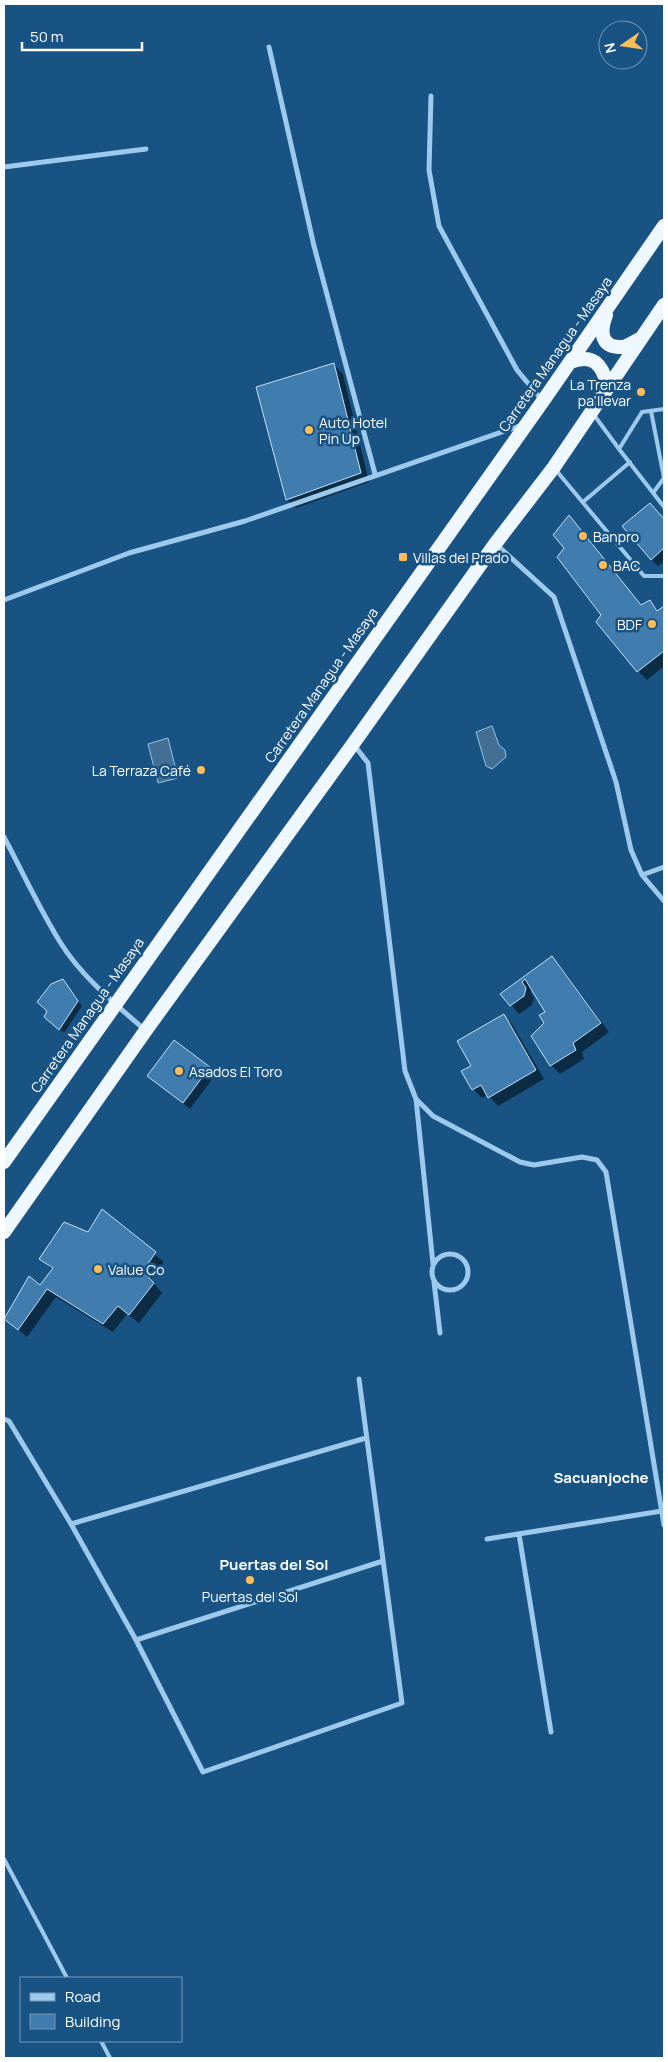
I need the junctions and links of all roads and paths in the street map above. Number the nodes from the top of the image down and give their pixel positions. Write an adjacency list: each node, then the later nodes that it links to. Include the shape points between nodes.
1 (270, 47): 19 (street, via 314,246)
2 (431, 96): 11 (street, via 429,170 439,226 517,370)
3 (146, 149): 4 (street)
4 (4, 167)
5 (664, 226): 6 (highway, Carretera Managua - Masaya)
6 (609, 305): 8 (highway, via 602,328 604,340 623,347); 9 (highway, Carretera Managua - Masaya)
7 (664, 305): 8 (highway)
8 (640, 339): 10 (highway)
9 (570, 362): 10 (highway, via 583,358 593,360 604,372); 11 (highway, Carretera Managua - Masaya)
10 (608, 386): 14 (highway)
11 (543, 402): 15 (highway, Carretera Managua - Masaya)
12 (664, 409): 13 (lane)
13 (651, 411): 16 (lane, via 642,412); 20 (lane, via 664,478)
14 (592, 412): 16 (lane); 18 (highway)
15 (528, 423): 19 (street); 31 (highway, Carretera Managua - Masaya)
16 (619, 449): 17 (lane)
17 (630, 462): 20 (lane); 21 (lane)
18 (554, 467): 21 (lane); 23 (highway)
19 (375, 474): 25 (street, via 245,521 129,553)
20 (653, 493): 22 (lane)
21 (583, 502): 24 (lane, via 644,576)
22 (664, 507)
23 (495, 544): 26 (highway); 29 (street, via 554,596 616,782 631,850)
24 (664, 576)
25 (4, 600)
26 (353, 744): 32 (highway); 33 (street, via 368,763 405,1071)
27 (4, 837): 31 (street, via 60,942)
28 (664, 868): 29 (street)
29 (642, 875): 30 (street)
30 (664, 901)
31 (115, 1004): 32 (street); 34 (highway, Carretera Managua - Masaya)
32 (146, 1030): 35 (highway)
33 (416, 1098): 36 (street); 42 (street, via 433,1116 520,1162 534,1165 582,1157 597,1160 606,1172)
34 (4, 1162)
35 (4, 1232)
36 (433, 1264): 37 (street); 37 (street, via 442,1255 454,1254 464,1261 468,1273 464,1284 454,1290 443,1289)
37 (434, 1281): 38 (street)
38 (440, 1332)
39 (358, 1379): 41 (street)
40 (4, 1419): 43 (street, via 9,1421)
41 (366, 1438): 43 (street); 47 (street)
42 (662, 1511): 44 (street); 45 (street)
43 (71, 1524): 48 (street)
44 (664, 1526)
45 (519, 1534): 46 (street); 49 (street)
46 (486, 1539)
47 (383, 1562): 48 (street); 48 (street, via 402,1703 203,1772)
48 (136, 1640)
49 (551, 1732)
50 (4, 1859): 51 (lane)
51 (66, 1977)
52 (101, 2042): 53 (lane)
53 (110, 2058)

